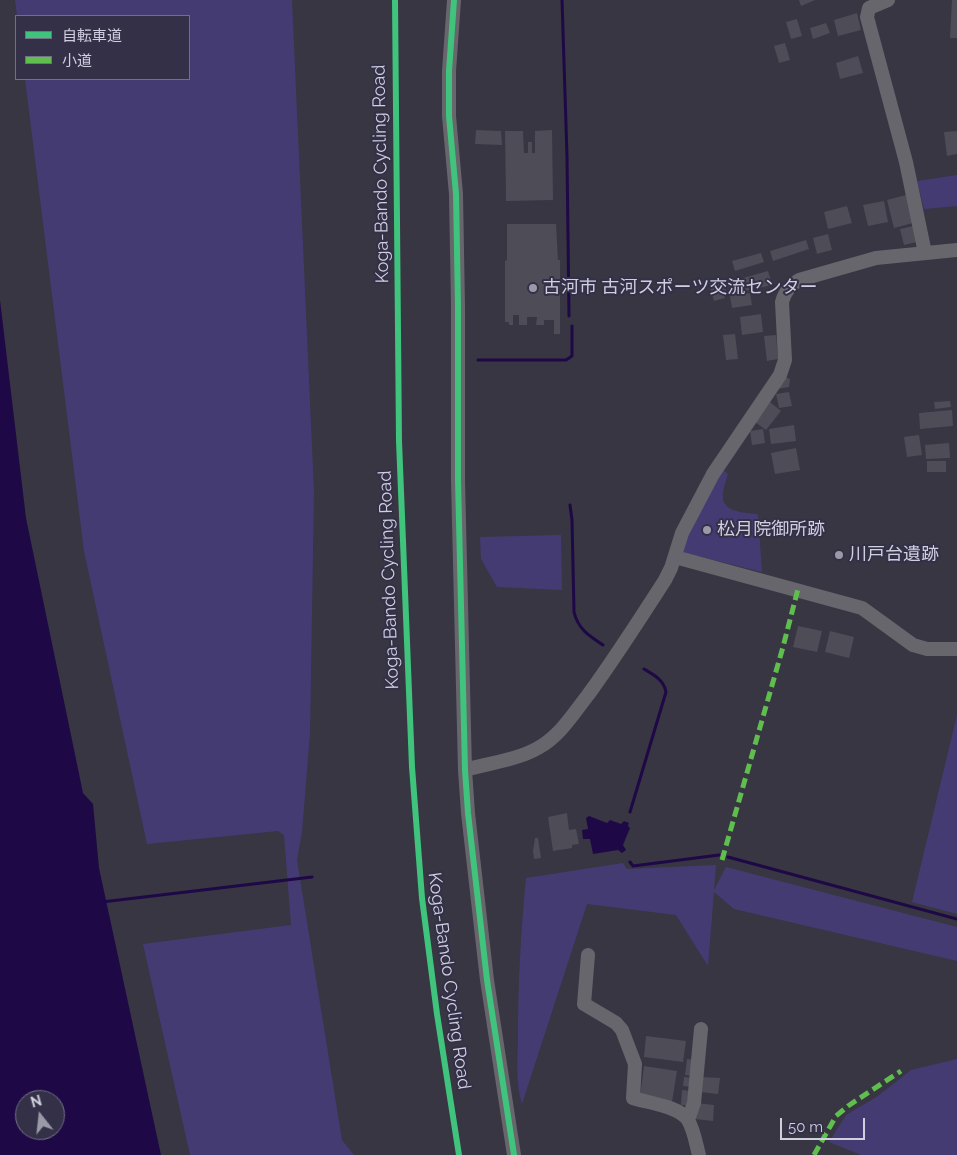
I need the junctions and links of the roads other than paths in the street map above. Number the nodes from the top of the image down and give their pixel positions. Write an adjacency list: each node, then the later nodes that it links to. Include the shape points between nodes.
1 (454, 0): 7 (street, via 449,116 456,194)
2 (888, 0): 4 (street, via 869,8 867,16)
3 (957, 250): 4 (street)
4 (926, 252): 5 (street, via 876,258 790,285 782,302 785,360 780,375 713,474 682,533)
5 (675, 557): 6 (street, via 862,608 920,648); 7 (street, via 665,580 609,666 554,736 525,754)
6 (957, 649)
7 (465, 770): 11 (street, via 488,980)
8 (588, 956): 10 (street, via 584,1004 616,1022 622,1030 635,1064 633,1098 669,1108)
9 (701, 1029): 10 (street, via 694,1102)
10 (688, 1120): 12 (street)
11 (514, 1153)
12 (699, 1155)

